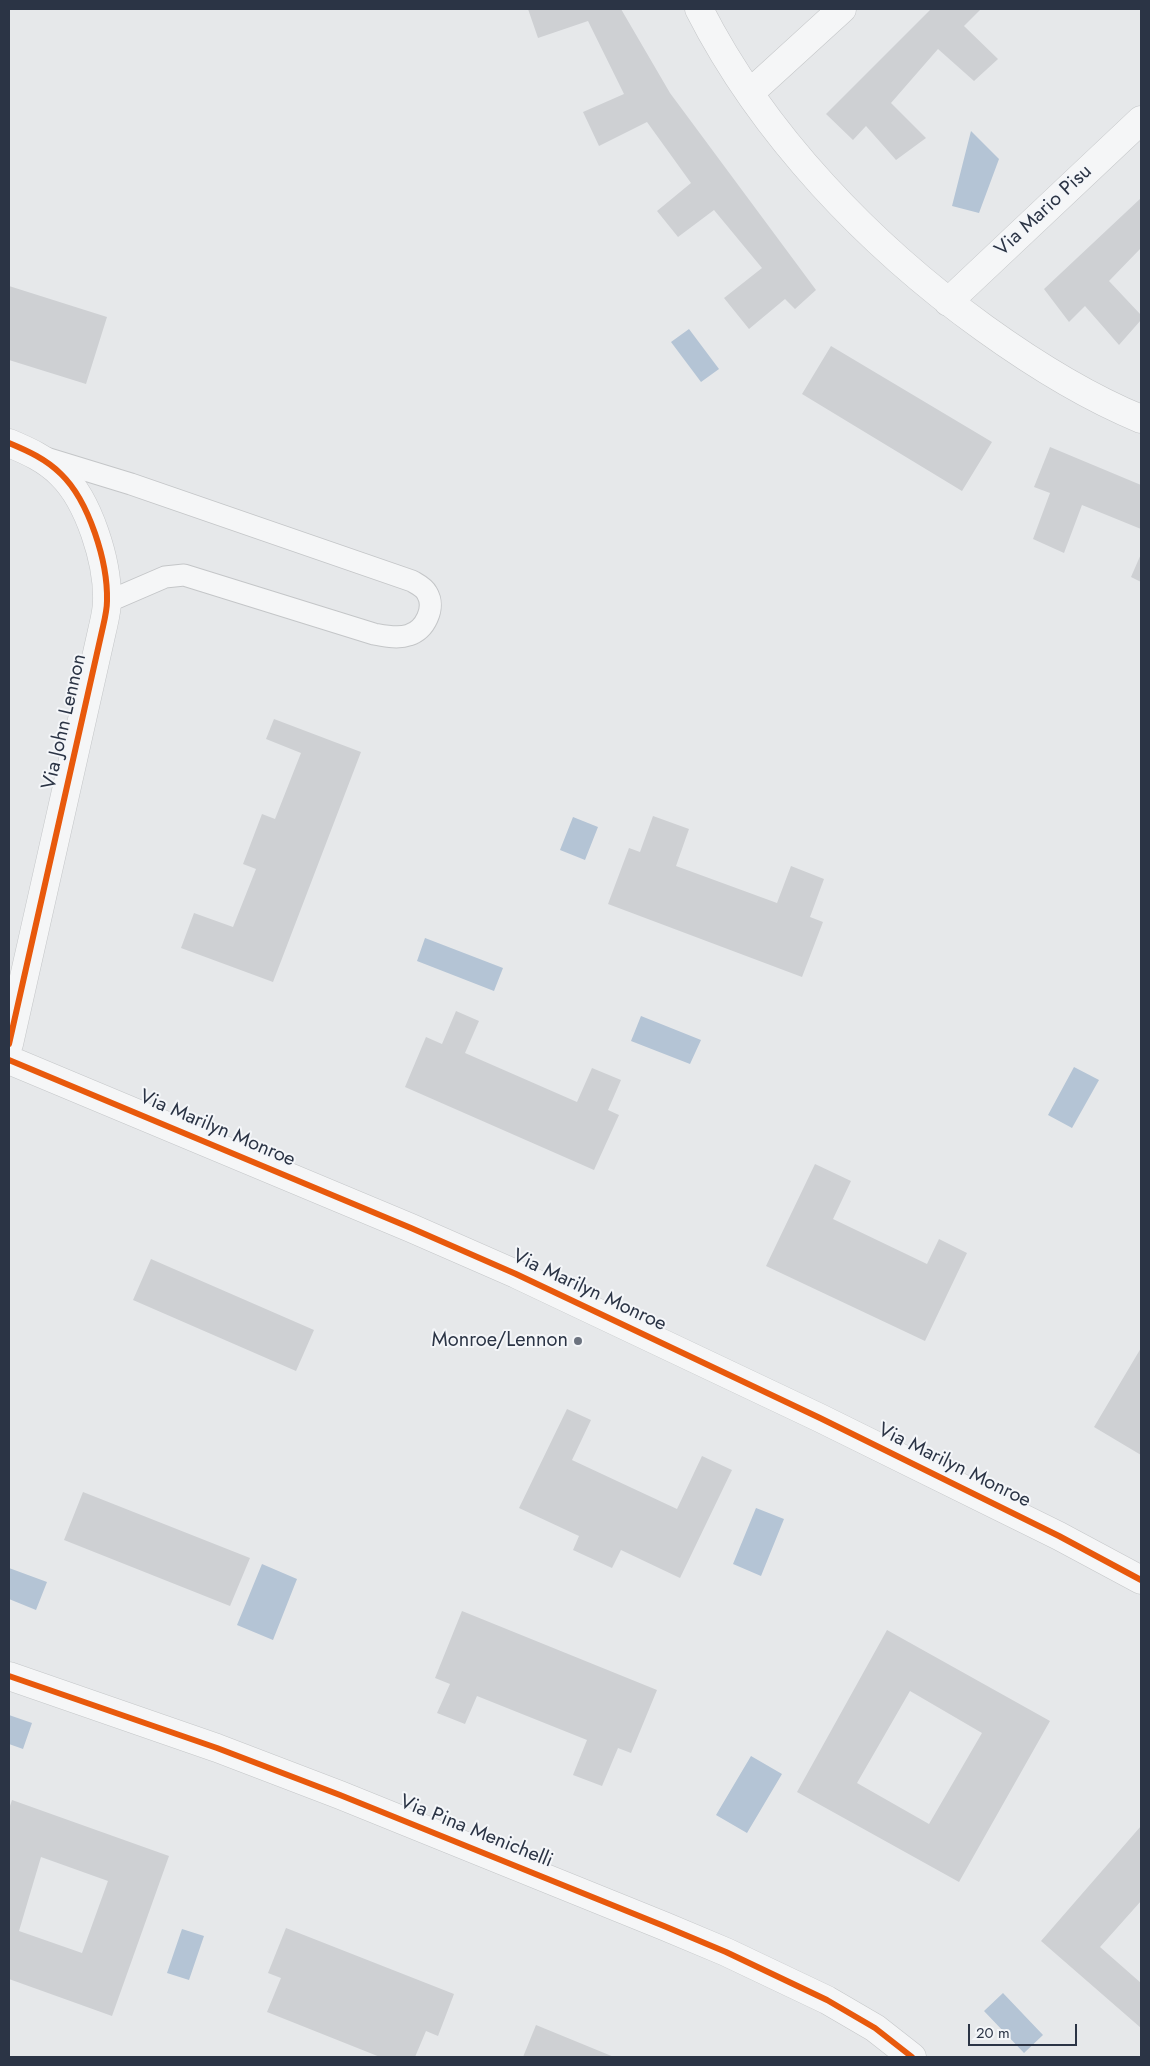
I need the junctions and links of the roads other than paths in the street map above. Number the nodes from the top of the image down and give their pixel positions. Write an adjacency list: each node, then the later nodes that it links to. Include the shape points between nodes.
1 (699, 9): 3 (street)
2 (842, 9): 3 (street)
3 (750, 92): 5 (street, via 787,143 830,193)
4 (1141, 120): 5 (street, Via Mario Pisu)
5 (948, 302): 6 (street, via 1065,382)
6 (1141, 419)
7 (9, 443): 8 (street, Via John Lennon)
8 (36, 455): 9 (street, Via John Lennon, via 61,473 80,499 94,531); 9 (lane, via 131,484 412,581 426,591 430,602 428,617 420,628 408,636 393,637 374,634 184,575 165,577)
9 (107, 602): 10 (street, Via John Lennon)
10 (9, 1044)
11 (9, 1060): 12 (street, Via Marilyn Monroe, via 411,1228 616,1320 1059,1536)
12 (1141, 1580)
13 (9, 1676): 14 (street, Via Pina Menichelli, via 331,1791 726,1952 827,2000 875,2028)
14 (912, 2057)

